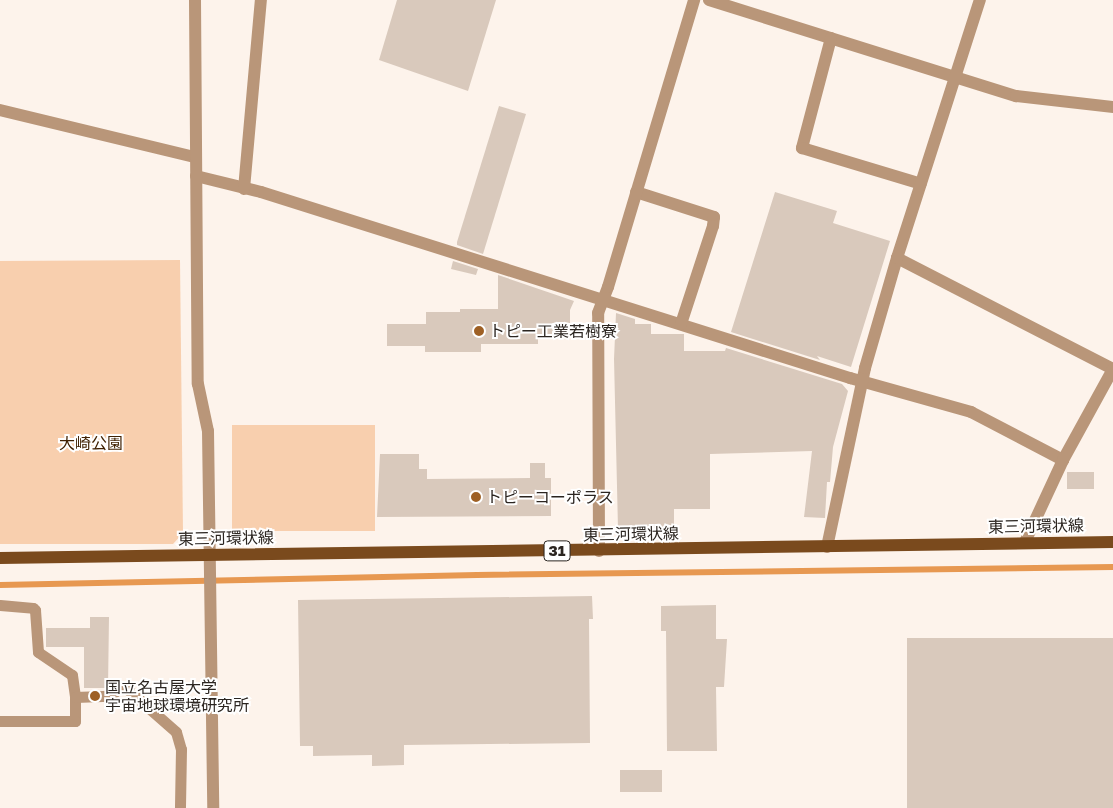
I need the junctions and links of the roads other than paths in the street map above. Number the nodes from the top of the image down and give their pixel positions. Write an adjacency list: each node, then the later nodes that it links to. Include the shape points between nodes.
1 (194, 0): 10 (street)
2 (261, 0): 13 (street)
3 (694, 0): 14 (street)
4 (709, 0): 6 (street)
5 (980, 0): 7 (street)
6 (831, 38): 7 (street); 12 (street, via 802,148)
7 (956, 78): 8 (street, via 1016,96); 12 (street)
8 (1113, 107)
9 (0, 110): 10 (street)
10 (195, 157): 11 (street)
11 (196, 176): 13 (street); 25 (street, via 198,384 208,431)
12 (921, 184): 15 (street)
13 (244, 189): 16 (street)
14 (636, 192): 16 (street); 17 (street, via 714,217)
15 (897, 258): 18 (street); 19 (street)
16 (602, 300): 17 (street); 24 (street, via 598,313)
17 (681, 324): 19 (street)
18 (1113, 369): 20 (street)
19 (863, 381): 20 (street, via 971,412); 23 (street)
20 (1064, 460): 21 (street)
21 (1025, 542): 22 (main road, 東三河環状線 / 31); 23 (main road, 東三河環状線 / 31)
22 (1113, 542)
23 (827, 547): 24 (main road, 東三河環状線 / 31)
24 (599, 551): 25 (main road, 東三河環状線 / 31)
25 (210, 554): 26 (main road, 東三河環状線 / 31); 31 (street)
26 (0, 558)
27 (0, 605): 28 (lane, via 36,610 38,652 72,675)
28 (75, 697): 29 (lane, via 74,721); 30 (lane, via 109,696 125,688 176,732 181,749)
29 (0, 722)
30 (180, 808)
31 (213, 808)

